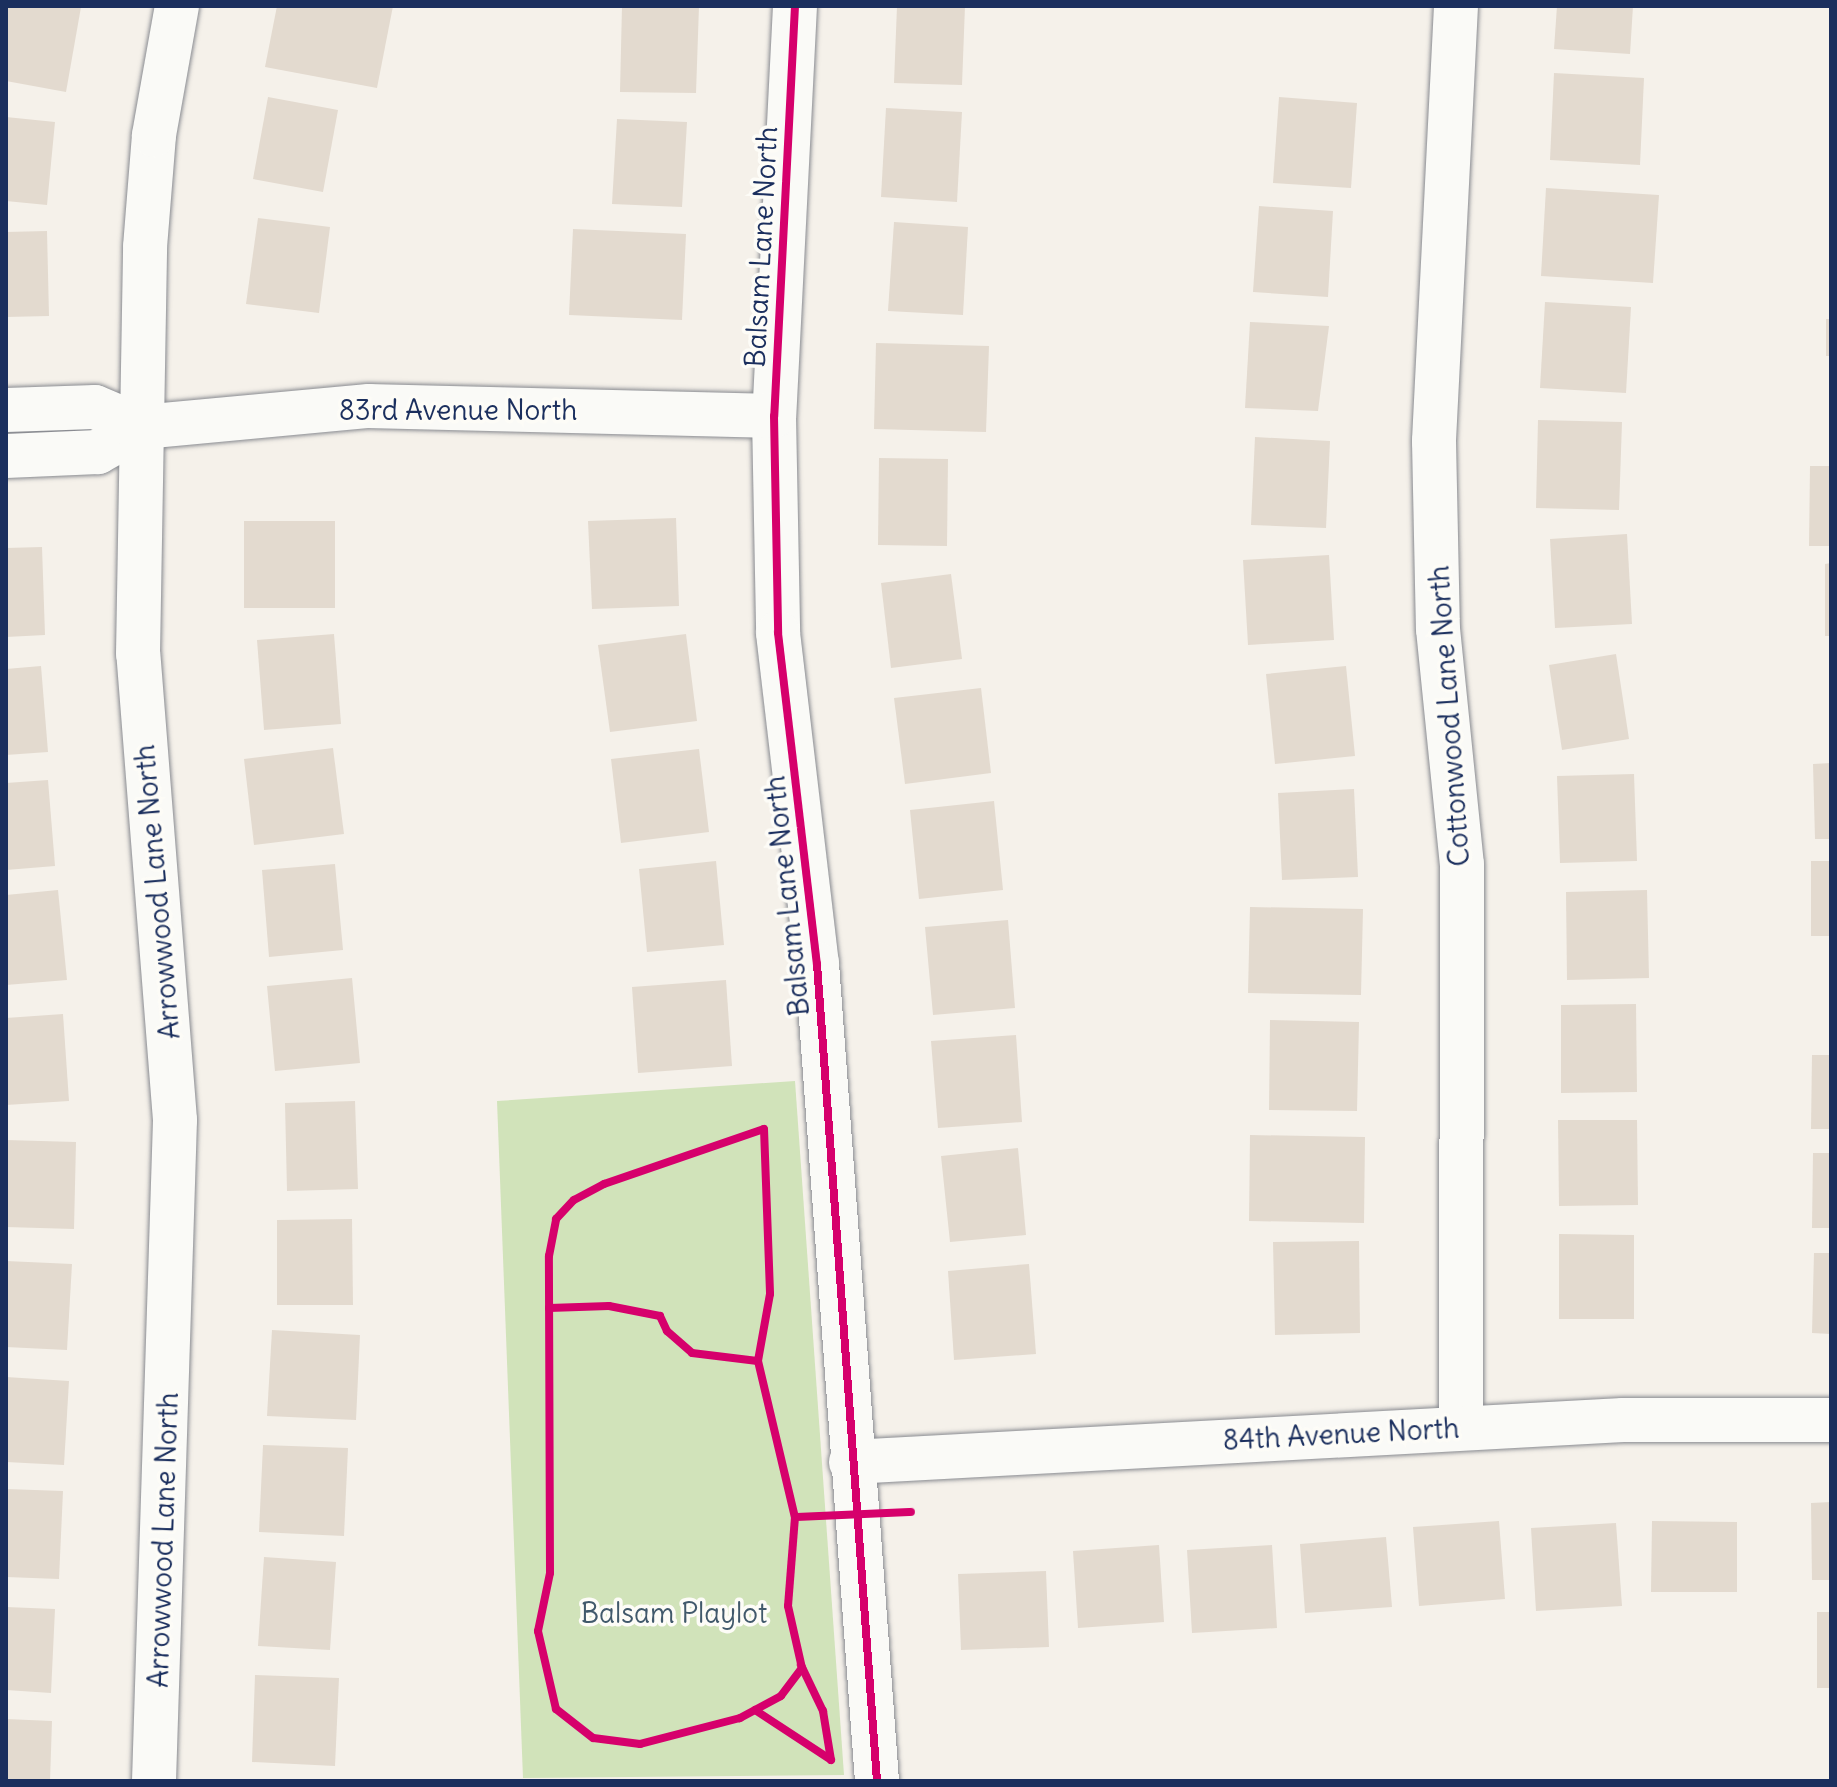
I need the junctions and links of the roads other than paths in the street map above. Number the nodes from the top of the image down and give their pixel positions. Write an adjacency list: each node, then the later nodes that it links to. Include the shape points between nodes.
1 (177, 6): 6 (street, Arrowwood Lane North, via 154,135 145,247)
2 (795, 6): 5 (street, Balsam Lane North)
3 (1456, 6): 9 (street, Cottonwood Lane North, via 1434,441 1438,629 1462,864)
4 (6, 410): 6 (street, 83rd Avenue North, via 95,407)
5 (774, 416): 6 (street, 83rd Avenue North, via 369,406); 10 (street, Balsam Lane North, via 778,633 817,964)
6 (142, 427): 7 (street, 83rd Avenue North, via 98,452); 11 (street, Arrowwood Lane North, via 138,654 175,1120)
7 (6, 456)
8 (1831, 1420): 9 (street, 84th Avenue North)
9 (1461, 1427): 10 (street, 84th Avenue North)
10 (851, 1462): 12 (street, Balsam Lane North)
11 (154, 1781)
12 (877, 1781)

